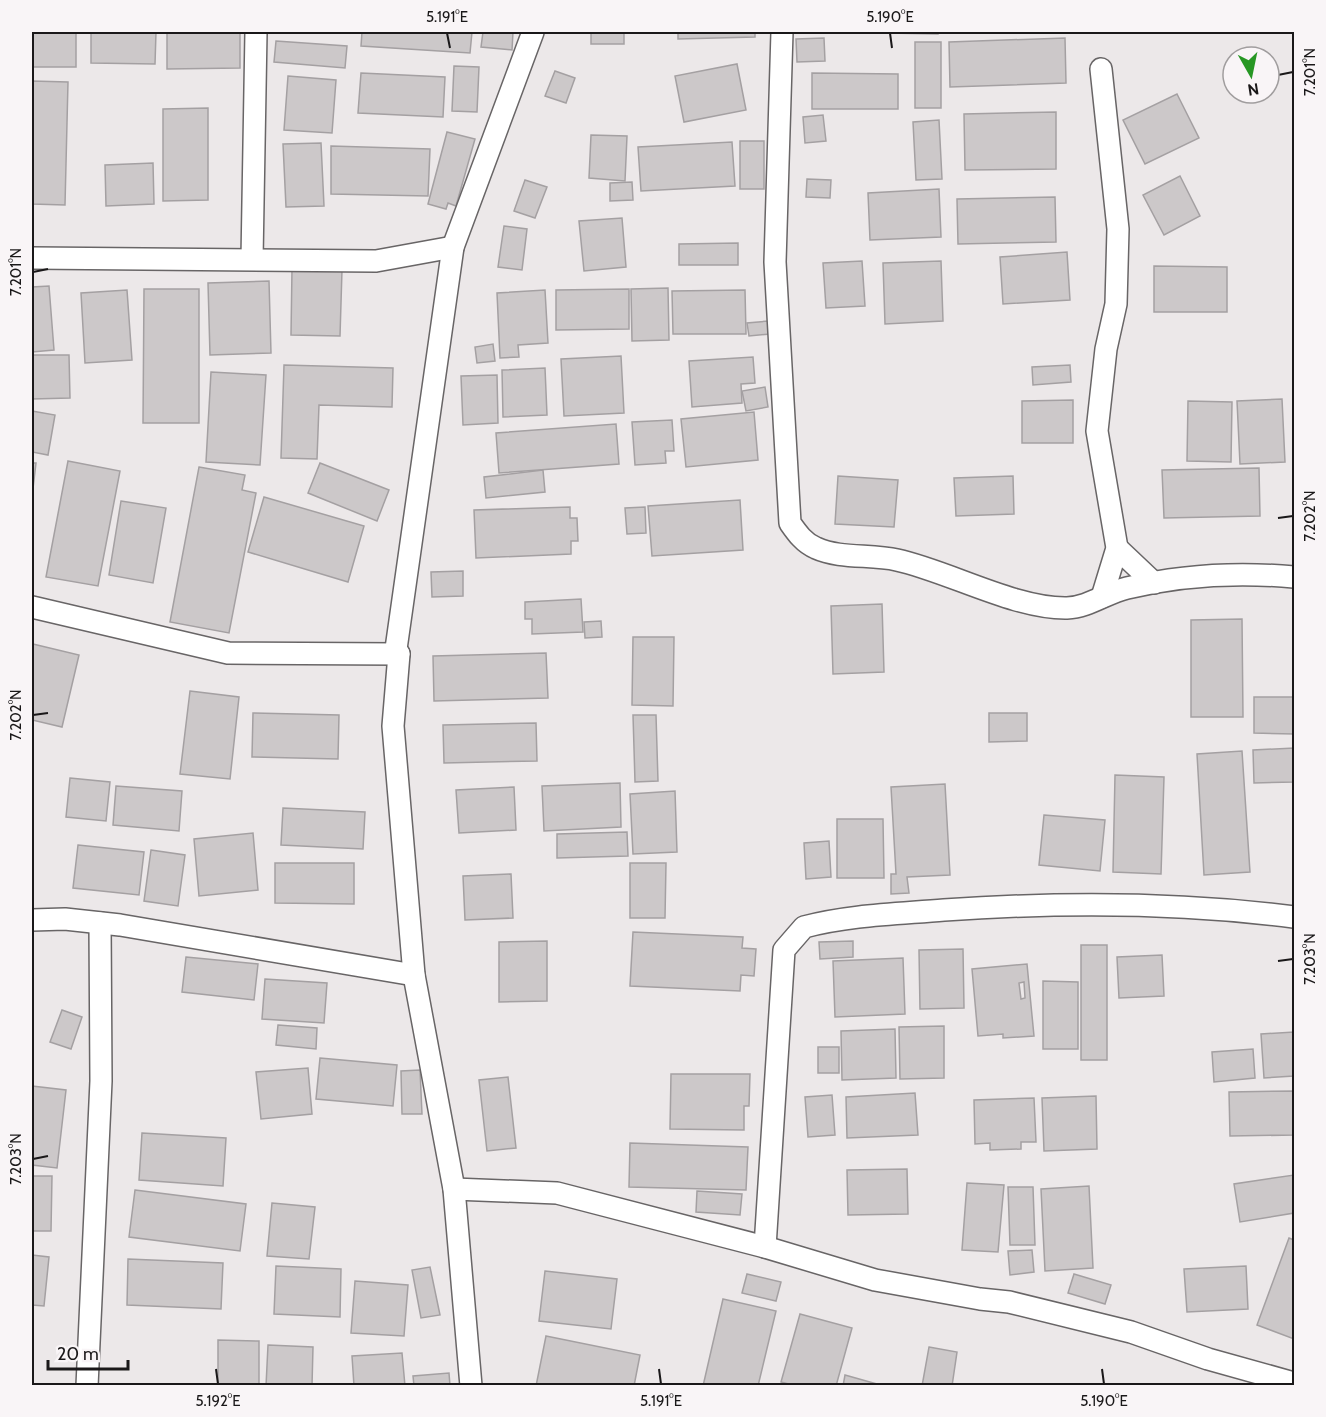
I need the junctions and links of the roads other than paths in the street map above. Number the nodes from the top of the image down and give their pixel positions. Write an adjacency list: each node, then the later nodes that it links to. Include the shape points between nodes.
1 (256, 32): 7 (street)
2 (533, 32): 5 (street)
3 (782, 32): 11 (street, via 775,262 790,523 803,540 817,549 898,560 1048,608 1085,606)
4 (1101, 69): 8 (street, via 1118,229 1116,304 1106,349 1097,431)
5 (453, 247): 7 (street, via 376,261); 13 (street, via 396,649)
6 (32, 258): 7 (street)
7 (252, 259)
8 (1117, 548): 10 (street); 11 (street)
9 (1294, 577): 10 (street, via 1243,574)
10 (1154, 583): 11 (street)
11 (1102, 597)
12 (32, 607): 13 (street, via 228,653)
13 (399, 654): 17 (street, via 393,726)
14 (1294, 917): 19 (street, via 1201,907 1022,905 879,915 804,927 784,950)
15 (32, 920): 16 (street)
16 (100, 923): 17 (street); 21 (street, via 101,1081)
17 (414, 975): 18 (street)
18 (454, 1189): 19 (street, via 557,1193); 22 (street)
19 (765, 1247): 20 (street, via 875,1280 1009,1302 1131,1332)
20 (1294, 1383)
21 (87, 1386)
22 (471, 1386)

